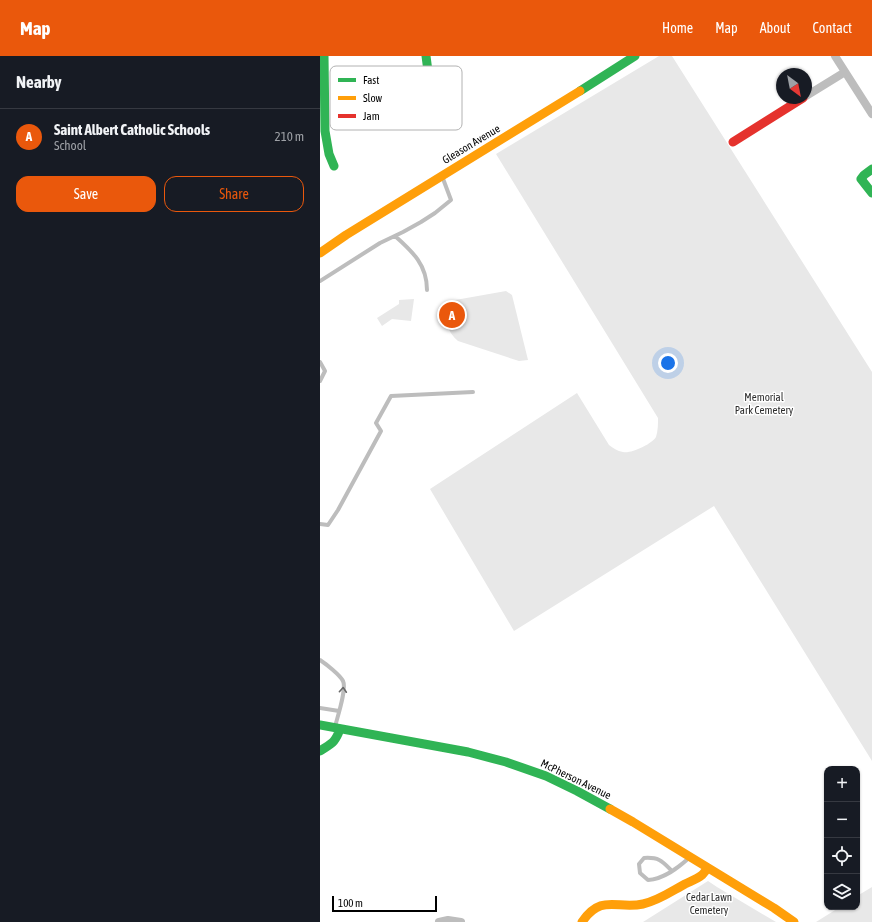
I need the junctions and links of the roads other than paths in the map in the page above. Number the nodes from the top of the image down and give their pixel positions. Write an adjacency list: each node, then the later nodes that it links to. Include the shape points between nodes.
1 (324, 56): 11 (street, via 326,138)
2 (426, 56): 5 (street)
3 (634, 56): 13 (street, Gleason Avenue)
4 (835, 56): 6 (street)
5 (427, 66)
6 (845, 72): 7 (street); 9 (street)
7 (812, 92)
8 (793, 104): 10 (street)
9 (872, 114)
10 (733, 142)
11 (334, 166)
12 (872, 169): 14 (street, via 861,179)
13 (442, 176): 15 (lane, via 451,200 421,222); 16 (street, Gleason Avenue)
14 (872, 193)
15 (395, 236): 17 (lane); 18 (lane, via 412,251 422,266)
16 (320, 253)
17 (320, 281)
18 (427, 290)
19 (320, 362): 20 (lane, via 325,371)
20 (320, 381)
21 (473, 392): 22 (lane, via 391,396 376,423 381,431 338,510 328,525)
22 (320, 524)
23 (320, 660): 25 (lane, one-way to 23, via 344,681)
24 (320, 708): 25 (lane)
25 (339, 711): 27 (lane)
26 (320, 725): 27 (street, McPherson Avenue)
27 (338, 728): 28 (street, via 334,742); 29 (street, McPherson Avenue, via 468,752 548,777 595,800)
28 (320, 751)
29 (690, 857): 30 (street, McPherson Avenue); 31 (lane)
30 (708, 868): 34 (street, via 702,875 647,903 600,905 590,910); 35 (street, McPherson Avenue)
31 (672, 871): 31 (lane, via 656,880 648,880 640,873 639,864 644,858 651,857 659,859)
32 (439, 922): 33 (street)
33 (462, 922)
34 (582, 922)
35 (794, 922)

